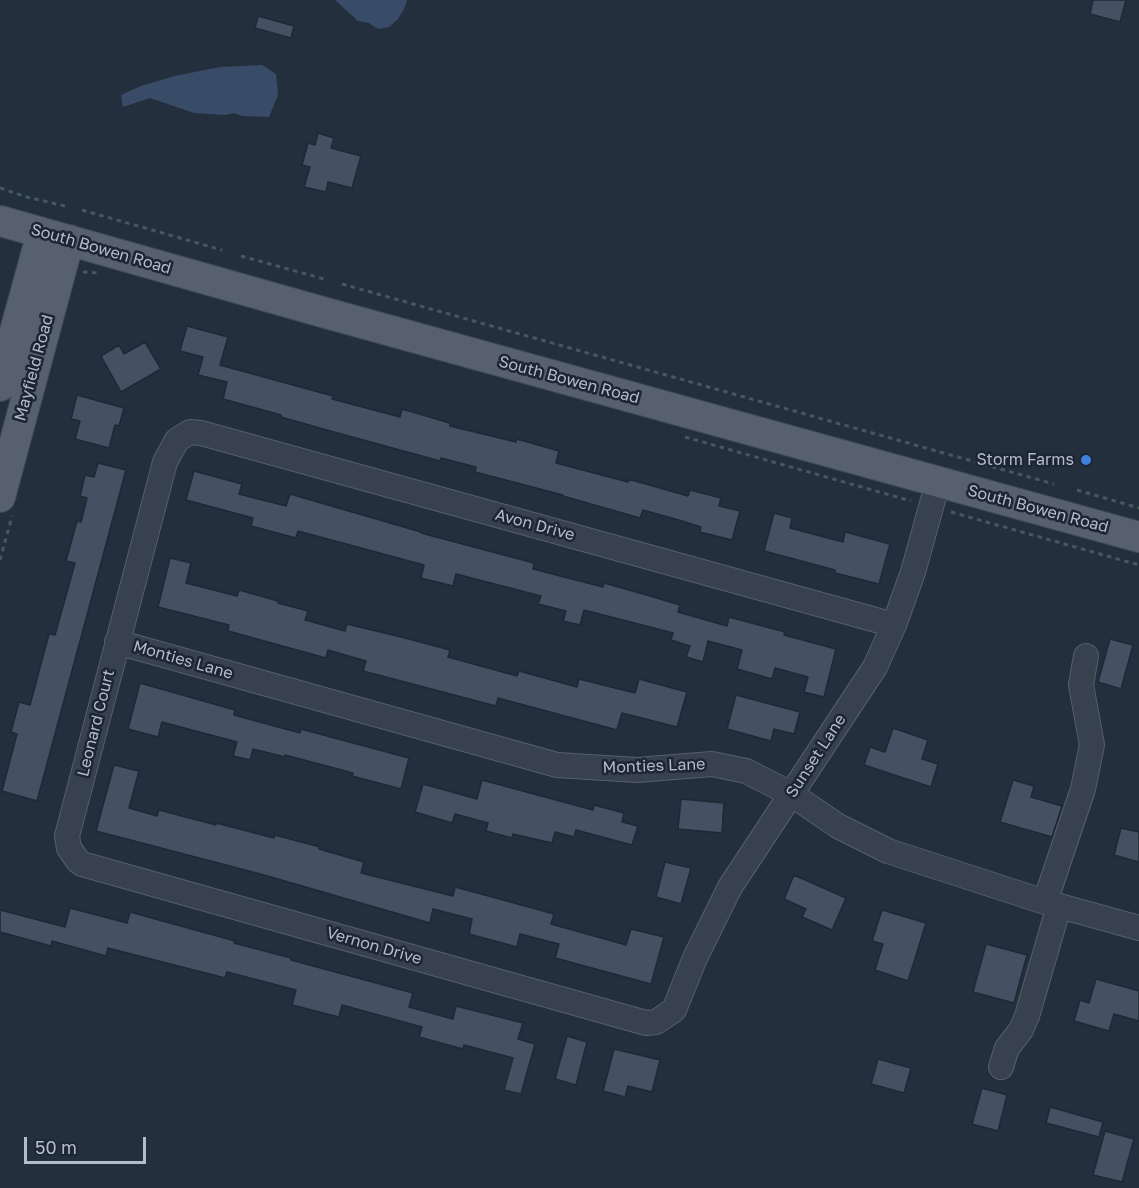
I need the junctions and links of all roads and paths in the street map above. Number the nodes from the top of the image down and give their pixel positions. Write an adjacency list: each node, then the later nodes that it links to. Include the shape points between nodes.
1 (0, 188): 2 (path)
2 (65, 206)
3 (82, 210): 6 (path)
4 (0, 221): 5 (main road, South Bowen Road)
5 (55, 236): 10 (main road); 12 (main road, South Bowen Road); 15 (main road, Mayfield Road)
6 (222, 250)
7 (241, 256): 8 (path)
8 (324, 279)
9 (342, 284): 13 (path)
10 (0, 386)
11 (177, 440): 20 (street, Avon Drive, via 190,432 201,433); 21 (street, Leonard Court, via 165,462)
12 (938, 482): 18 (main road, South Bowen Road); 20 (street, Sunset Lane)
13 (1054, 484)
14 (1077, 490): 16 (path)
15 (0, 497)
16 (1139, 508)
17 (951, 512): 19 (path)
18 (1139, 537)
19 (1139, 565)
20 (894, 625): 23 (street, Sunset Lane, via 875,667)
21 (117, 642): 23 (street, Monties Lane, via 557,765 637,770 712,764 746,771); 24 (street, Leonard Court, via 67,836 69,848)
22 (1086, 656): 25 (street, via 1081,685 1092,745)
23 (791, 794): 25 (street, Monties Lane, via 838,826 888,851); 27 (street, Sunset Lane, via 730,887 674,1010)
24 (82, 864): 27 (street, Vernon Drive, via 646,1023)
25 (1052, 904): 26 (street, Monties Lane); 28 (street, via 1027,1016 1007,1048)
26 (1139, 928)
27 (666, 1017)
28 (1001, 1067)

